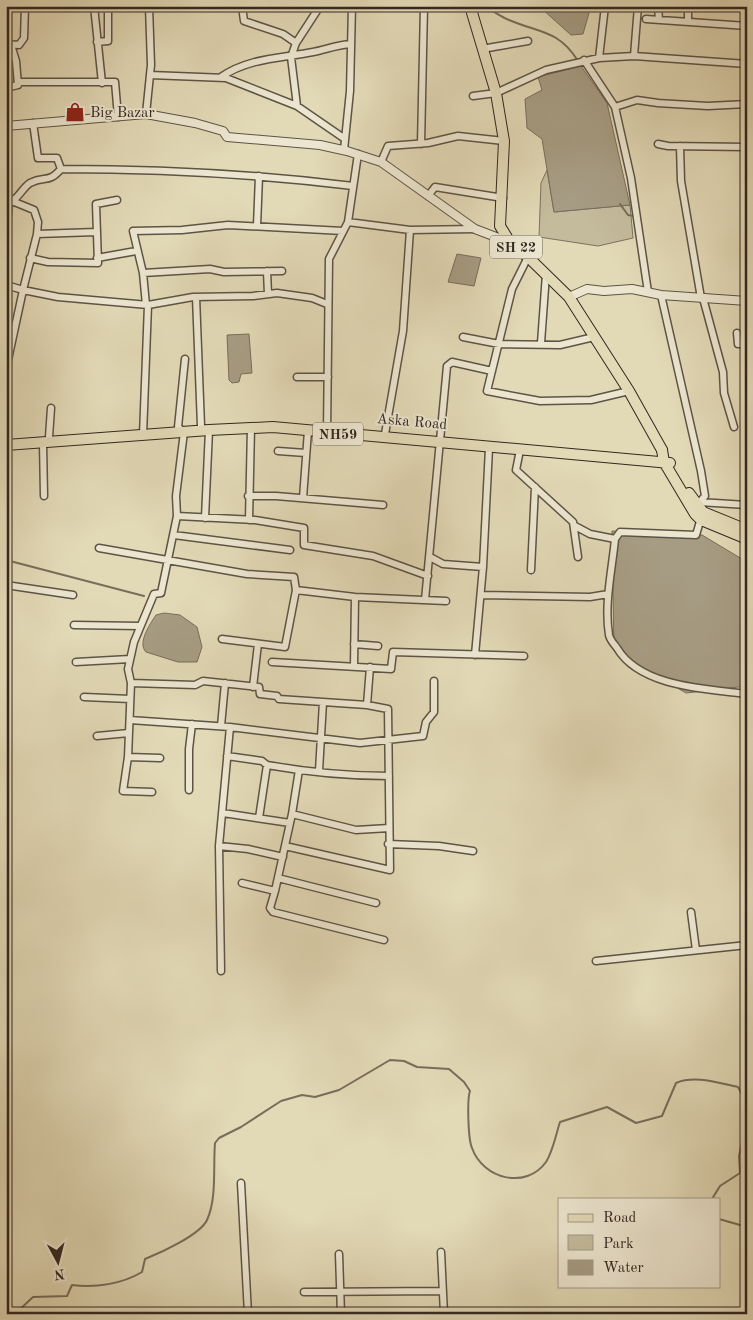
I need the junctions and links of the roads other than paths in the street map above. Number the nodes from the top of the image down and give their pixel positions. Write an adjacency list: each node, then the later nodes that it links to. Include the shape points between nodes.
1 (25, 6): 22 (street, via 24,38 19,45)
2 (94, 6): 19 (street)
3 (108, 6): 19 (street, via 108,41)
4 (149, 6): 29 (street)
5 (242, 6): 20 (street, via 244,21 283,34)
6 (320, 6): 20 (street)
7 (352, 6): 21 (street)
8 (424, 6): 45 (street)
9 (470, 6): 23 (main road, SH 22)
10 (605, 6): 26 (street)
11 (638, 6): 25 (street)
12 (658, 6): 15 (street)
13 (688, 6): 16 (street)
14 (646, 19): 15 (street)
15 (660, 20): 16 (street)
16 (688, 22): 17 (street)
17 (747, 26)
18 (528, 41): 23 (street)
19 (97, 42): 31 (street)
20 (296, 44): 24 (street)
21 (351, 44): 24 (street); 43 (street)
22 (8, 45): 32 (street, via 16,61)
23 (482, 49): 34 (main road, SH 22)
24 (292, 54): 30 (street, via 234,68); 37 (street)
25 (634, 56): 26 (street); 28 (street)
26 (599, 58): 27 (street)
27 (584, 60): 34 (street, via 546,70); 38 (street)
28 (747, 64)
29 (150, 75): 30 (street); 39 (street)
30 (221, 77): 37 (street)
31 (102, 83): 32 (street, via 19,82); 40 (street, via 115,82)
32 (18, 85): 33 (street)
33 (6, 88)
34 (496, 93): 35 (street); 44 (main road, SH 22)
35 (473, 96)
36 (747, 104): 38 (street, via 637,100)
37 (297, 106): 43 (street)
38 (615, 107): 78 (street, via 631,178)
39 (146, 114): 40 (street); 49 (street, via 195,122 222,131 228,137)
40 (118, 117): 41 (street)
41 (33, 124): 42 (street); 52 (street, via 38,158 58,158)
42 (6, 126)
43 (345, 139): 49 (street)
44 (504, 141): 45 (street, via 458,136); 56 (main road, SH 22)
45 (421, 144): 51 (street, via 388,146)
46 (658, 144): 47 (street)
47 (680, 146): 48 (street); 83 (street, via 681,181)
48 (747, 147)
49 (344, 150): 50 (street)
50 (358, 154): 51 (street); 54 (street)
51 (381, 162): 55 (street)
52 (61, 169): 53 (street); 58 (street, via 53,179 28,184)
53 (259, 176): 54 (street); 60 (street)
54 (353, 186): 59 (street)
55 (428, 196): 56 (street, via 435,186); 61 (street)
56 (503, 198): 67 (main road, SH 22, via 500,226)
57 (118, 200): 64 (street, via 96,204)
58 (9, 202): 65 (street, via 34,210); 66 (street)
59 (348, 222): 62 (street); 63 (street)
60 (257, 226): 63 (street); 68 (street, via 132,231)
61 (475, 229): 62 (street); 67 (street)
62 (410, 230): 107 (street, via 403,331)
63 (343, 231): 85 (street, via 328,259)
64 (96, 232): 65 (street); 71 (street)
65 (37, 234): 70 (street)
66 (6, 235)
67 (512, 244): 69 (main road, SH 22)
68 (136, 251): 71 (street); 74 (street)
69 (528, 256): 75 (main road, SH 22); 91 (street, via 512,288)
70 (30, 258): 71 (street, via 48,262 98,263); 77 (street)
71 (98, 258)
72 (267, 271): 73 (street); 74 (street, via 224,272 210,269); 79 (street)
73 (282, 271)
74 (143, 273): 86 (street)
75 (546, 274): 81 (main road, SH 22); 90 (street)
76 (6, 285): 77 (street)
77 (23, 290): 86 (street, via 58,297); 94 (street)
78 (648, 292): 80 (street); 81 (street, via 587,290)
79 (268, 294): 82 (street); 85 (street, via 312,298)
80 (661, 295): 83 (street); 123 (street, via 701,471 705,496)
81 (568, 297): 89 (main road, SH 22)
82 (196, 298): 86 (street); 102 (street)
83 (702, 298): 84 (street); 101 (street)
84 (747, 301)
85 (327, 304): 97 (street)
86 (147, 305): 106 (street)
87 (737, 333): 92 (street, via 738,344)
88 (462, 337): 91 (street)
89 (594, 337): 90 (street, via 560,345); 98 (main road, SH 22)
90 (542, 343): 91 (street)
91 (499, 344): 95 (street)
92 (747, 344)
93 (185, 359): 103 (street)
94 (6, 369)
95 (492, 371): 98 (street, via 487,391 540,401 591,400); 110 (street, via 450,362 447,366)
96 (296, 376): 97 (street)
97 (328, 377): 105 (street)
98 (629, 392): 116 (main road, SH 22)
99 (51, 408): 108 (street)
100 (251, 427): 102 (main road, NH59); 104 (main road, NH59); 119 (street)
101 (734, 427)
102 (205, 428): 103 (main road, Aska Road / NH59); 105 (main road, Aska Road / NH59, via 270,423); 125 (street)
103 (181, 430): 106 (main road, Aska Road / NH59); 124 (street, via 176,496)
104 (308, 431): 105 (main road, NH59); 115 (street)
105 (327, 431): 107 (main road, Aska Road / NH59); 110 (main road, NH59)
106 (143, 433): 108 (main road, Aska Road / NH59)
107 (385, 434): 110 (main road, Aska Road / NH59)
108 (46, 440): 109 (main road, Aska Road / NH59); 111 (main road, NH59); 118 (street)
109 (6, 441)
110 (440, 441): 112 (main road, NH59); 116 (main road, Aska Road / NH59); 135 (street)
111 (6, 445)
112 (488, 448): 113 (main road, NH59); 137 (street)
113 (520, 450): 116 (main road, NH59); 117 (street, via 516,470)
114 (278, 451): 115 (street)
115 (306, 453): 120 (street)
116 (665, 458): 123 (main road); 123 (main road, via 695,514)
117 (535, 487): 127 (street); 138 (street)
118 (44, 496)
119 (248, 496): 120 (street); 126 (street)
120 (303, 498): 121 (street)
121 (383, 505)
122 (747, 506): 123 (street)
123 (699, 508): 128 (main road); 130 (street, via 696,534 620,532); 131 (main road)
124 (178, 516): 125 (street); 129 (street)
125 (205, 518): 126 (street)
126 (248, 520): 139 (street, via 304,528 304,545 373,556)
127 (575, 526): 130 (street, via 590,534); 134 (street)
128 (747, 530)
129 (174, 535): 133 (street); 136 (street)
130 (615, 539): 143 (street)
131 (747, 539)
132 (99, 548): 136 (street)
133 (290, 550)
134 (578, 557)
135 (430, 558): 137 (street, via 443,564); 139 (street)
136 (169, 561): 141 (street, via 247,574 294,577); 149 (street, via 161,594 154,594)
137 (483, 567): 144 (street)
138 (532, 570)
139 (428, 576): 146 (street)
140 (6, 585): 142 (street)
141 (296, 590): 145 (street); 151 (street, via 285,646)
142 (73, 594)
143 (608, 594): 144 (street, via 572,597); 165 (street, via 609,637 622,657 643,672 685,687)
144 (482, 595): 154 (street)
145 (355, 597): 146 (street); 152 (street)
146 (426, 600): 147 (street)
147 (446, 601)
148 (74, 625): 149 (street)
149 (140, 626): 156 (street)
150 (222, 639): 151 (street)
151 (258, 644): 164 (street)
152 (354, 644): 153 (street); 159 (street)
153 (378, 646)
154 (475, 655): 155 (street); 160 (street, via 393,652 391,669)
155 (524, 656)
156 (130, 660): 157 (street); 162 (street)
157 (76, 662)
158 (272, 662): 159 (street)
159 (354, 666): 160 (street)
160 (370, 668): 169 (street)
161 (434, 681): 177 (street, via 434,712 426,722 424,736)
162 (131, 683): 163 (street); 167 (street)
163 (225, 683): 164 (street); 172 (street)
164 (253, 687): 168 (street, via 259,687 260,694 279,699)
165 (747, 694)
166 (84, 697): 167 (street)
167 (130, 699): 170 (street)
168 (323, 702): 169 (street); 176 (street)
169 (367, 705): 177 (street, via 388,709)
170 (130, 720): 171 (street); 174 (street)
171 (192, 724): 172 (street); 185 (street)
172 (220, 726): 173 (street)
173 (230, 727): 176 (street); 179 (street)
174 (129, 733): 175 (street); 178 (street)
175 (97, 736)
176 (321, 736): 177 (street, via 360,743); 183 (street)
177 (388, 739): 184 (street)
178 (128, 756): 180 (street); 186 (street, via 123,791)
179 (227, 756): 181 (street, via 262,761); 187 (street)
180 (160, 758)
181 (267, 765): 182 (street); 189 (street)
182 (299, 770): 183 (street); 188 (street)
183 (319, 771): 184 (street, via 350,776)
184 (389, 776): 191 (street)
185 (188, 790)
186 (152, 792)
187 (223, 813): 189 (street); 193 (street)
188 (292, 814): 190 (street); 191 (street, via 356,830)
189 (259, 818): 190 (street)
190 (290, 823): 194 (street)
191 (389, 828): 192 (street)
192 (388, 844): 194 (street, via 390,870); 195 (street, via 439,846)
193 (219, 846): 196 (street); 206 (street)
194 (285, 846): 196 (street)
195 (473, 852)
196 (282, 857): 197 (street)
197 (278, 878): 199 (street); 200 (street)
198 (242, 883): 199 (street)
199 (275, 891): 202 (street, via 270,908 273,912)
200 (376, 903)
201 (691, 912): 204 (street)
202 (384, 940)
203 (747, 945): 204 (street)
204 (696, 950): 205 (street)
205 (596, 961)
206 (221, 971)
207 (241, 1183): 213 (street)
208 (441, 1252): 210 (street)
209 (339, 1254): 212 (street)
210 (443, 1291): 212 (street); 215 (street)
211 (304, 1292): 212 (street)
212 (340, 1292): 214 (street)
213 (248, 1314)
214 (341, 1314)
215 (444, 1314)

